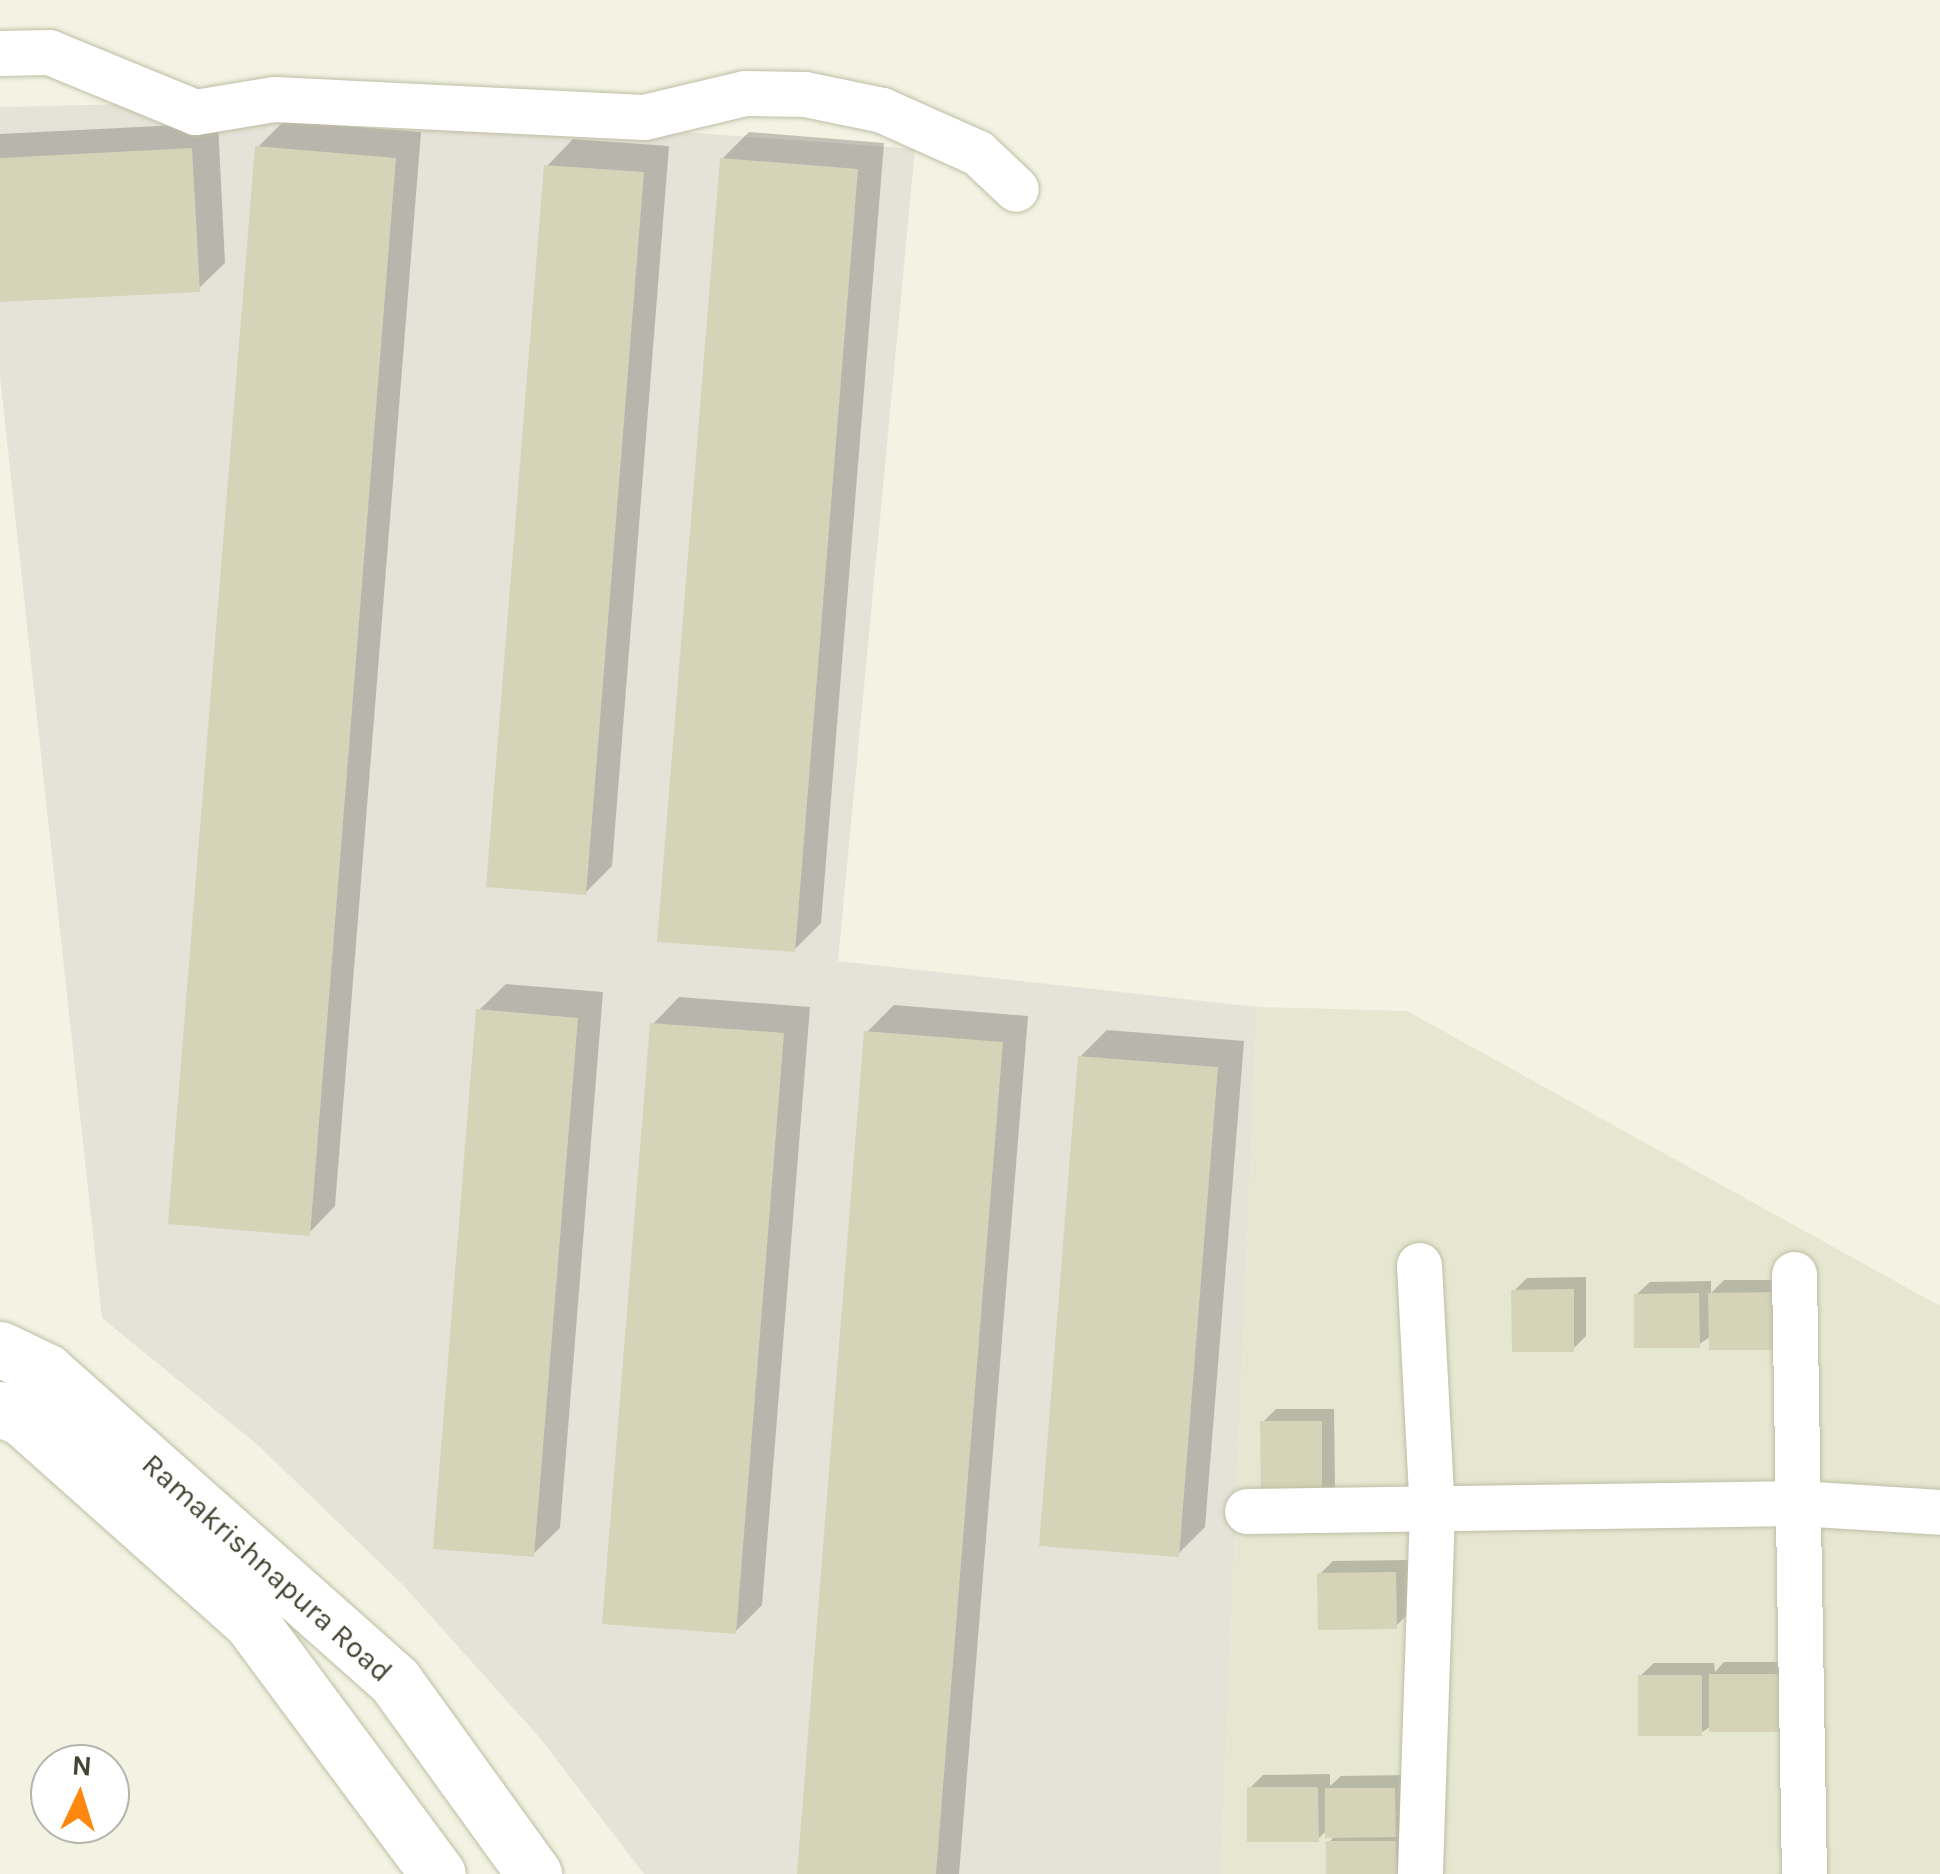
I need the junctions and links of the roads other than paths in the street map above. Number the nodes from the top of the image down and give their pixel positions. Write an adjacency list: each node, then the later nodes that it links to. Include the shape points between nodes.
1 (0, 52): 2 (street, via 48,52 195,112 274,99 644,117 744,93 804,94 898,117 978,153)
2 (1016, 190)
3 (1419, 1266): 8 (street)
4 (1794, 1274): 7 (street)
5 (0, 1349): 12 (street, Ramakrishnapura Road, via 46,1371 395,1681)
6 (0, 1409): 11 (street, Ramakrishnapura Road, via 22,1418 250,1621)
7 (1798, 1503): 8 (street); 10 (street); 14 (street)
8 (1432, 1509): 9 (street); 13 (street)
9 (1247, 1510)
10 (1940, 1512)
11 (438, 1874)
12 (534, 1874)
13 (1420, 1874)
14 (1804, 1874)

